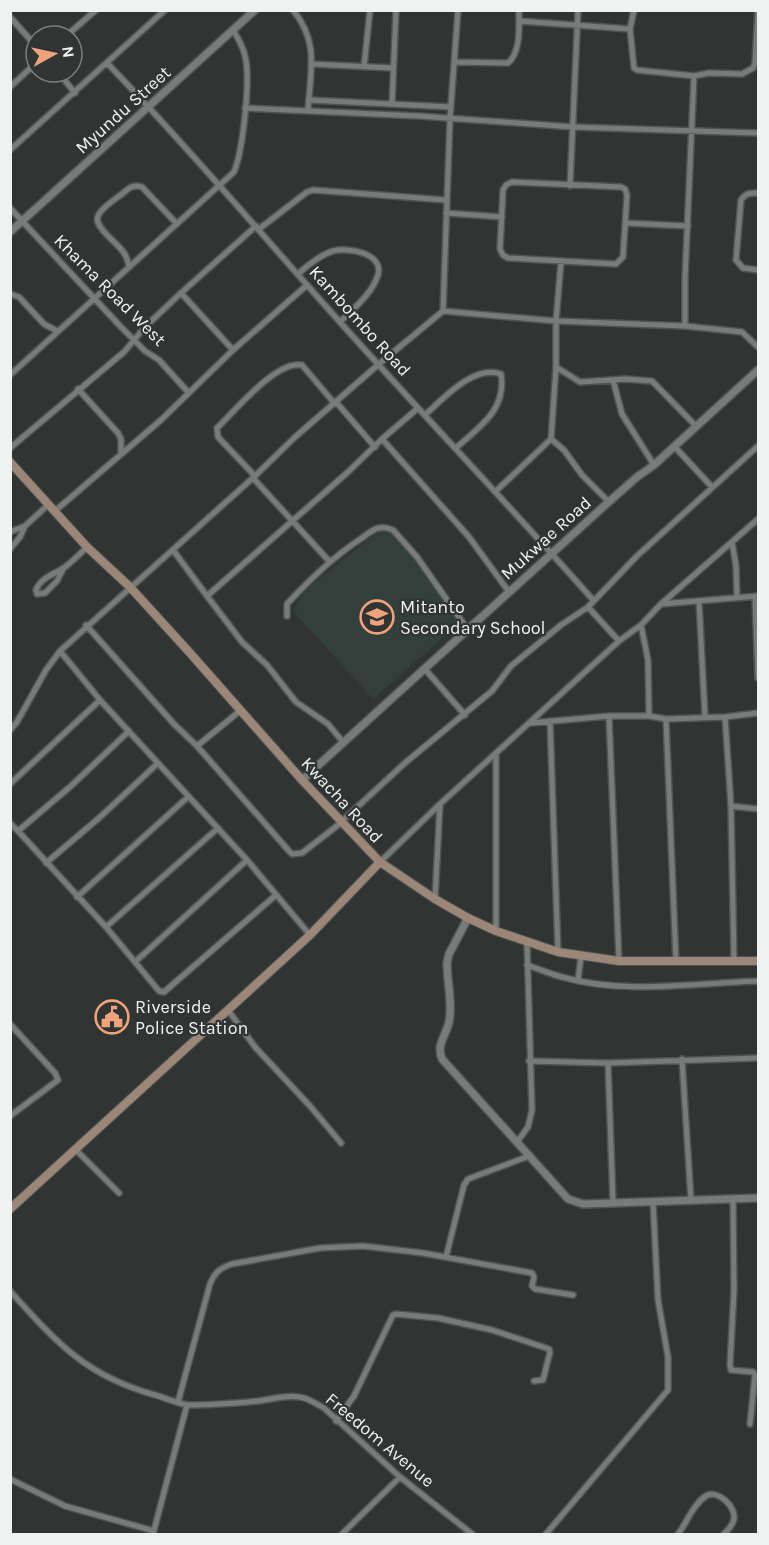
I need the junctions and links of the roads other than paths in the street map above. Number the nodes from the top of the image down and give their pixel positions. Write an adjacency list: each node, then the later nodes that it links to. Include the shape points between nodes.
1 (96, 10): 14 (street)
2 (165, 10): 23 (street)
3 (255, 10): 18 (street, Myundu Street)
4 (293, 10): 24 (street, via 308,32)
5 (370, 10): 25 (street)
6 (396, 10): 26 (street)
7 (458, 10): 22 (street)
8 (519, 10): 13 (street)
9 (578, 10): 16 (street)
10 (634, 10): 17 (street)
11 (758, 10): 21 (street)
12 (10, 17): 15 (street)
13 (519, 21): 16 (street); 22 (street, via 517,50 508,63)
14 (80, 24)
15 (18, 25): 19 (street); 20 (street)
16 (577, 25): 17 (street); 41 (street)
17 (630, 29): 28 (street, via 637,70)
18 (233, 30): 35 (street, Myundu Street); 37 (street, via 246,57)
19 (10, 32)
20 (24, 32)
21 (758, 35): 28 (street, via 755,63 749,72)
22 (454, 62): 36 (street)
23 (108, 64): 31 (street); 35 (street, Kambombo Road)
24 (311, 64): 25 (street); 32 (street)
25 (364, 67): 26 (street)
26 (393, 68): 33 (street)
27 (24, 74): 30 (street)
28 (694, 76): 42 (street)
29 (68, 84): 31 (street)
30 (10, 87)
31 (75, 93): 44 (street)
32 (309, 100): 33 (street); 38 (street)
33 (392, 104): 34 (street)
34 (420, 105): 36 (street); 39 (street)
35 (149, 107): 45 (street, Kambombo Road); 52 (street, Myundu Street)
36 (451, 107): 40 (street)
37 (245, 108): 38 (street); 45 (street, via 239,161 234,172)
38 (308, 111): 39 (street)
39 (419, 116): 40 (street)
40 (450, 118): 41 (street); 48 (street)
41 (573, 127): 42 (street); 46 (street)
42 (692, 130): 43 (street); 55 (street)
43 (759, 133)
44 (10, 150)
45 (219, 184): 54 (street); 56 (street, Kambombo Road)
46 (570, 186): 51 (street, via 512,182 503,190); 53 (street, via 625,189)
47 (759, 193): 60 (street, via 750,192 741,200 736,260 743,268)
48 (446, 200): 50 (street); 56 (street, via 313,190)
49 (10, 208): 52 (street, Khama Road West)
50 (446, 213): 51 (street); 66 (street)
51 (502, 217): 58 (street, via 503,255)
52 (22, 222): 57 (street, Myundu Street); 65 (street, Khama Road West)
53 (625, 223): 55 (street); 58 (street, via 620,261)
54 (177, 224): 59 (street); 59 (street, via 137,185 98,214 99,226 124,252)
55 (688, 226): 69 (street)
56 (258, 228): 61 (street, Kambombo Road); 63 (street)
57 (10, 232)
58 (561, 262): 67 (street)
59 (129, 266): 65 (street)
60 (759, 270)
61 (298, 274): 62 (street, Kambombo Road); 68 (street, via 315,260 341,250 375,259 378,274 372,287)
62 (307, 285): 68 (street, Kambombo Road); 73 (street)
63 (182, 293): 71 (street); 73 (street)
64 (10, 294): 70 (street, via 19,297)
65 (95, 297): 70 (street); 71 (street, Khama Road West)
66 (443, 311): 67 (street); 74 (street)
67 (556, 321): 69 (street); 75 (street)
68 (340, 322): 74 (street, Kambombo Road)
69 (686, 326): 72 (street, via 742,332)
70 (57, 332): 77 (street)
71 (135, 340): 79 (street); 80 (street, Khama Road West)
72 (759, 347)
73 (233, 350): 80 (street)
74 (379, 364): 81 (street); 82 (street, Kambombo Road)
75 (556, 367): 78 (street, via 580,382); 86 (street)
76 (759, 370): 84 (street, Mukwae Road)
77 (10, 375)
78 (613, 380): 84 (street, via 652,381); 94 (street, via 622,414)
79 (78, 389): 90 (street); 92 (street, via 122,439)
80 (189, 393): 92 (street)
81 (336, 403): 89 (street); 95 (street); 95 (street, via 302,365 290,365 272,375 216,432)
82 (417, 409): 83 (street, Kambombo Road); 85 (street)
83 (425, 415): 91 (street, Kambombo Road); 91 (street, via 468,378 501,374 496,411)
84 (696, 426): 87 (street, Mukwae Road)
85 (382, 440): 89 (street); 112 (street, via 469,537)
86 (551, 440): 97 (street); 98 (street)
87 (674, 446): 94 (street, Mukwae Road); 96 (street)
88 (759, 446): 96 (street)
89 (375, 447): 101 (street)
90 (10, 448)
91 (456, 448): 97 (street, Kambombo Road)
92 (121, 454): 99 (street)
93 (11, 463): 99 (main road, Kwacha Road)
94 (654, 465): 98 (street, Mukwae Road)
95 (254, 477): 101 (street); 107 (street)
96 (712, 487): 116 (street)
97 (495, 492): 108 (street, Kambombo Road)
98 (609, 502): 108 (street, Mukwae Road)
99 (52, 507): 102 (street); 105 (main road, Kwacha Road)
100 (759, 519): 104 (street)
101 (293, 520): 109 (street); 113 (street)
102 (25, 526): 103 (street); 106 (street)
103 (10, 532)
104 (732, 542): 115 (street); 118 (street)
105 (87, 547): 110 (street); 111 (main road, Kwacha Road)
106 (10, 549)
107 (173, 550): 111 (street); 113 (street)
108 (551, 553): 112 (street, Mukwae Road); 116 (street, Kambombo Road)
109 (330, 562): 120 (street, via 287,604); 123 (street, via 373,530 393,530 417,556)
110 (63, 569): 110 (street, via 38,585 37,594 45,594)
111 (129, 587): 122 (street); 130 (main road, Kwacha Road)
112 (509, 592): 123 (street, Mukwae Road)
113 (207, 596): 142 (street, via 296,702 328,724)
114 (757, 596): 115 (street); 126 (street)
115 (737, 598): 117 (street)
116 (594, 601): 119 (street)
117 (699, 601): 118 (street); 135 (street)
118 (661, 603): 121 (street)
119 (588, 607): 124 (street); 132 (street, via 511,666 492,691)
120 (287, 616)
121 (641, 625): 124 (street); 134 (street, via 648,660)
122 (86, 626): 125 (street); 143 (street)
123 (468, 630): 127 (street, Mukwae Road)
124 (619, 640): 139 (street)
125 (60, 651): 129 (street); 140 (street)
126 (758, 653): 128 (street)
127 (424, 668): 132 (street); 142 (street, Mukwae Road)
128 (759, 678)
129 (100, 700): 141 (street); 147 (street)
130 (241, 710): 143 (street); 146 (main road, Kwacha Road)
131 (759, 713): 136 (street)
132 (465, 715): 152 (street, via 406,762)
133 (609, 716): 134 (street); 138 (street); 169 (street)
134 (649, 716): 137 (street)
135 (705, 717): 136 (street); 137 (street)
136 (724, 717): 150 (street)
137 (666, 719): 172 (street)
138 (550, 721): 139 (street); 167 (street)
139 (531, 723): 144 (street)
140 (10, 730)
141 (129, 731): 145 (street); 155 (street)
142 (343, 742): 146 (street, Mukwae Road)
143 (197, 746): 152 (street, via 292,854 302,853)
144 (495, 754): 149 (street); 164 (street)
145 (158, 764): 148 (street); 158 (street)
146 (302, 780): 152 (main road, Kwacha Road)
147 (10, 784)
148 (188, 797): 154 (street); 160 (street)
149 (440, 804): 157 (street); 161 (street)
150 (731, 806): 151 (street); 173 (street)
151 (759, 809)
152 (342, 822): 157 (main road, Kwacha Road)
153 (10, 823): 155 (street)
154 (218, 828): 156 (street); 163 (street)
155 (18, 831): 158 (street)
156 (247, 860): 159 (street); 171 (street)
157 (380, 862): 161 (main road, Kwacha Road); 165 (main road)
158 (46, 863): 160 (street)
159 (276, 895): 165 (street); 171 (street, via 164,992)
160 (77, 897): 163 (street)
161 (435, 899): 162 (main road, Kwacha Road)
162 (468, 918): 164 (main road, Kwacha Road); 184 (street, via 449,954 449,1021 439,1052)
163 (106, 927): 171 (street)
164 (496, 931): 166 (main road, Kwacha Road)
165 (310, 934): 177 (main road)
166 (527, 943): 167 (main road, Kwacha Road); 174 (street)
167 (558, 952): 168 (main road, Kwacha Road)
168 (581, 956): 169 (main road, Kwacha Road); 175 (street)
169 (619, 961): 172 (main road, Kwacha Road)
170 (759, 961): 173 (main road, Kwacha Road)
171 (135, 962)
172 (676, 962): 173 (main road, Kwacha Road)
173 (734, 962)
174 (527, 965): 175 (street); 181 (street)
175 (578, 981): 176 (street, via 640,987)
176 (759, 981)
177 (228, 1010): 185 (street, via 255,1047); 186 (main road)
178 (10, 1024): 183 (street, via 58,1080)
179 (759, 1058): 180 (street)
180 (682, 1059): 182 (street); 191 (street)
181 (529, 1061): 182 (street); 184 (street, via 531,1120)
182 (608, 1063): 192 (street)
183 (10, 1116)
184 (517, 1142): 187 (street)
185 (341, 1143)
186 (76, 1150): 188 (street); 194 (main road)
187 (529, 1156): 192 (street, via 568,1199 583,1204); 195 (street, via 468,1179)
188 (119, 1193)
189 (759, 1198): 190 (street)
190 (733, 1199): 191 (street); 202 (street, via 730,1365 731,1370 755,1375)
191 (691, 1200): 193 (street)
192 (613, 1202): 193 (street)
193 (653, 1202): 208 (street, via 668,1390)
194 (10, 1209)
195 (446, 1257): 197 (street, via 532,1273 531,1286 535,1290); 199 (street, via 343,1246 222,1267 210,1284)
196 (10, 1291): 199 (street, Freedom Avenue, via 49,1335 90,1368 131,1388)
197 (573, 1295)
198 (534, 1381): 201 (street, via 543,1380 549,1349 492,1330 396,1314 354,1396)
199 (178, 1402): 200 (street, Freedom Avenue)
200 (186, 1405): 201 (street, Freedom Avenue, via 291,1396 316,1403); 205 (street)
201 (336, 1420): 203 (street, Freedom Avenue)
202 (750, 1424)
203 (400, 1477): 206 (street); 207 (street, Freedom Avenue)
204 (10, 1479): 205 (street, via 65,1506)
205 (153, 1533)
206 (342, 1534)
207 (472, 1534)
208 (546, 1534)
209 (678, 1534): 210 (street, via 703,1499 711,1495 726,1501 734,1512)
210 (724, 1534)

